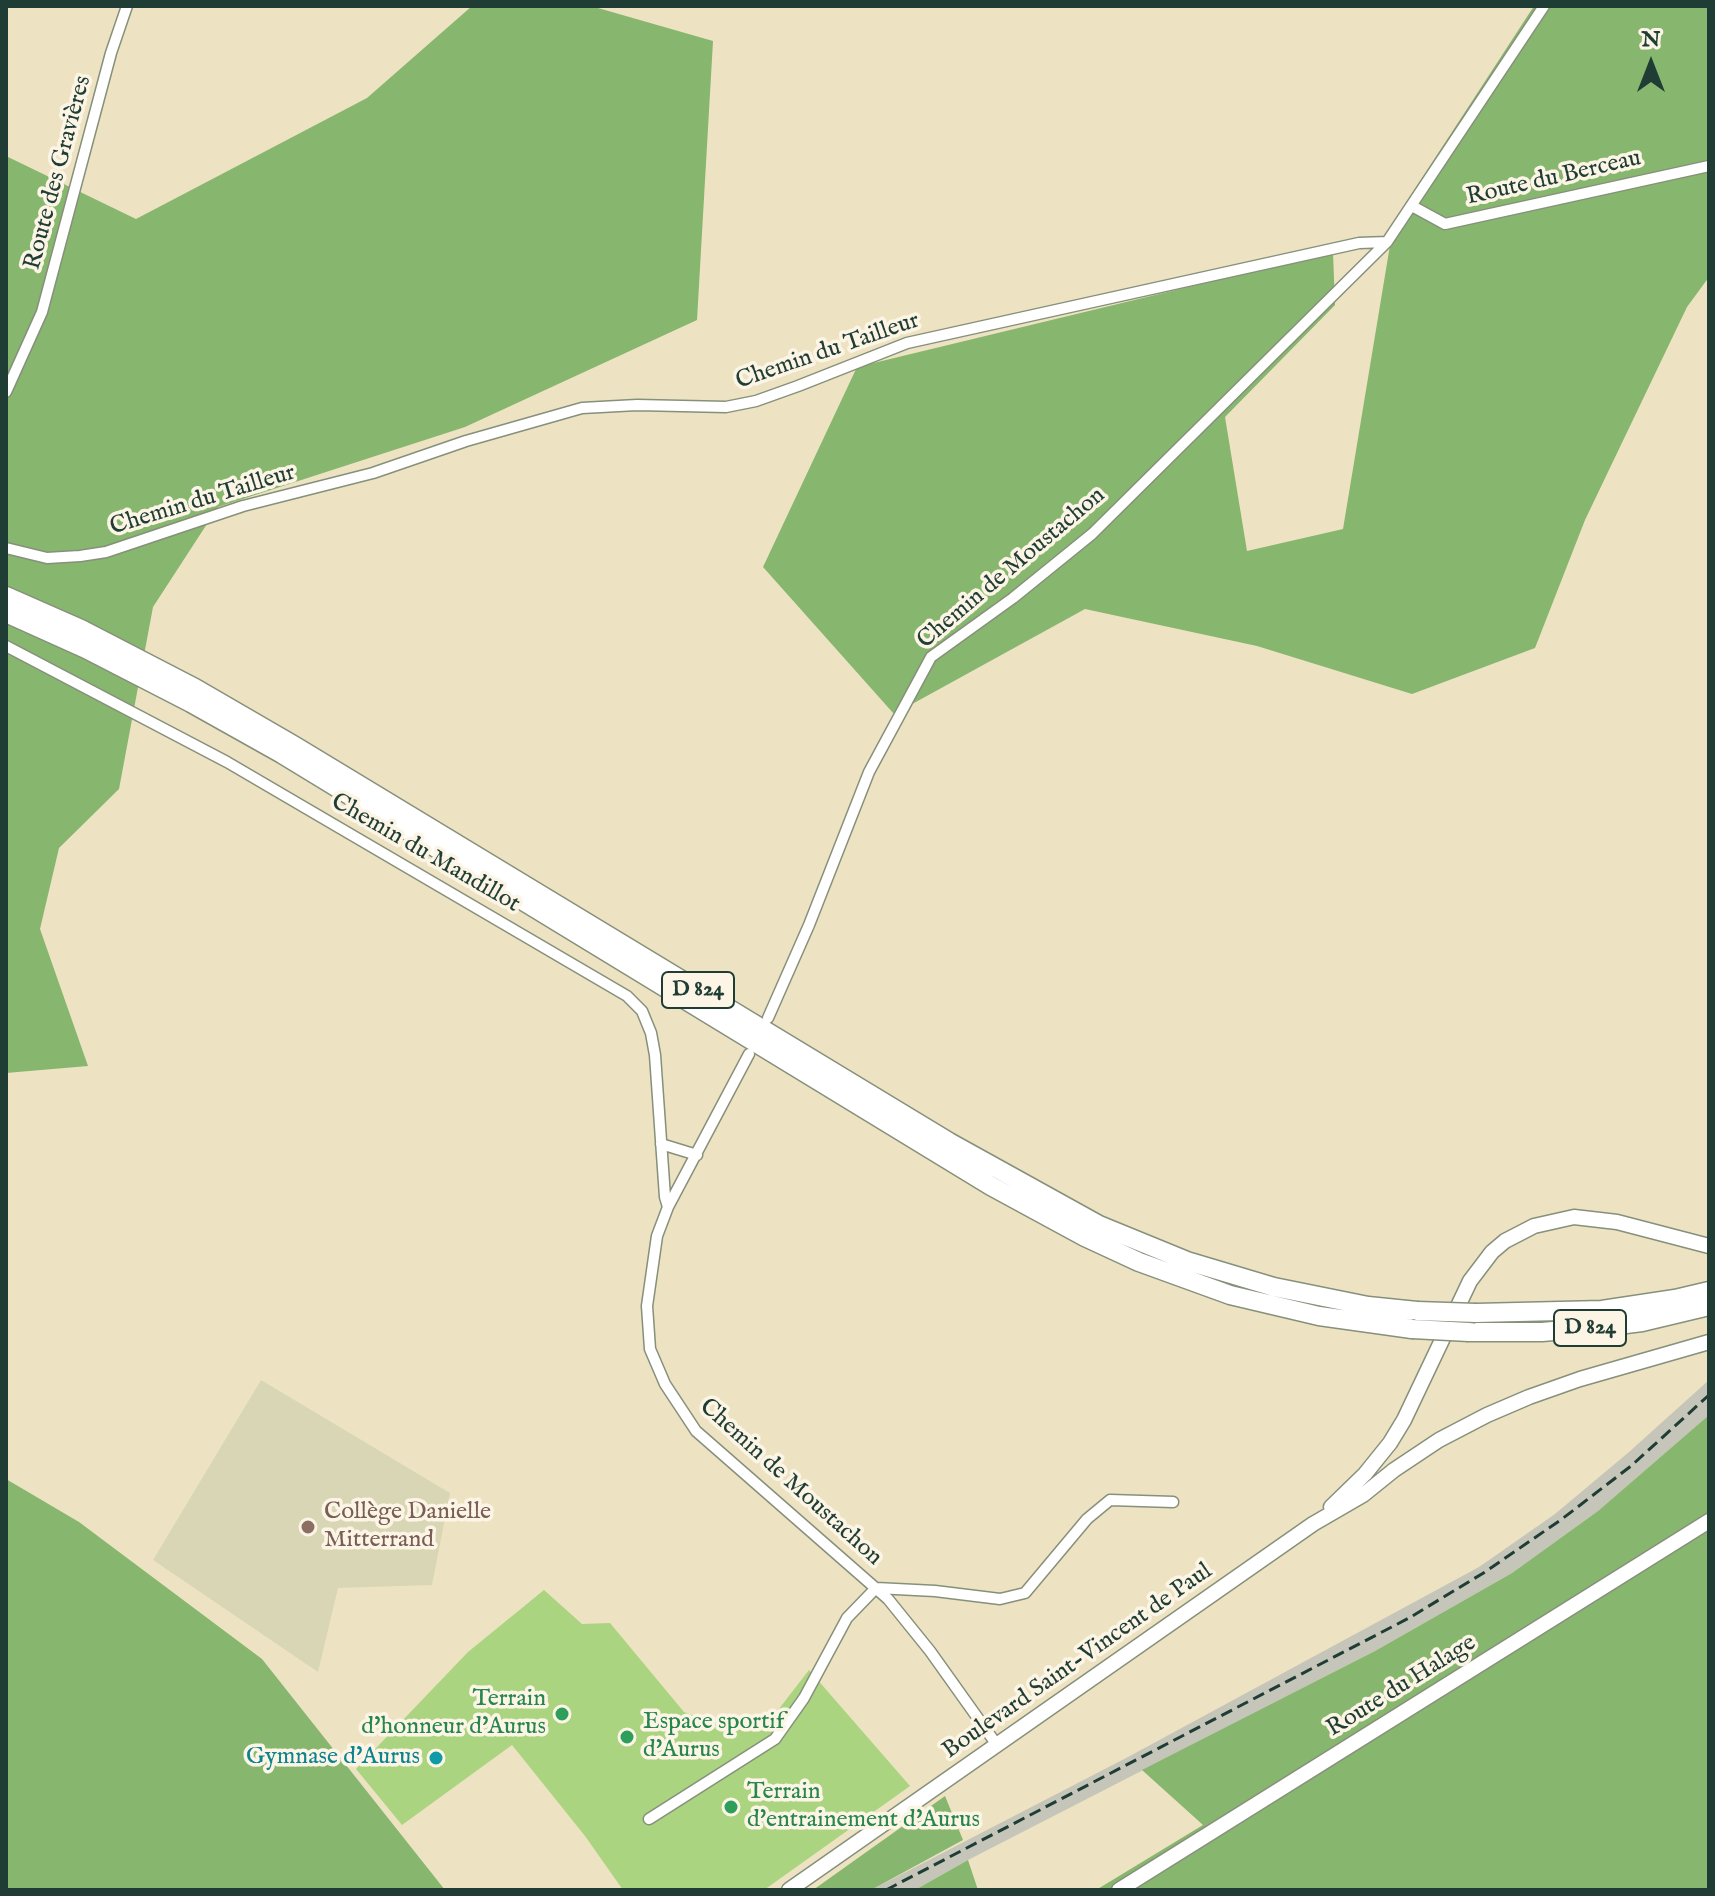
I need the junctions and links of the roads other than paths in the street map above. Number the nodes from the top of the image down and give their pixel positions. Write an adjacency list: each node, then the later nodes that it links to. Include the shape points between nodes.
1 (127, 6): 6 (street, Route des Gravières, via 42,312)
2 (1544, 6): 4 (street, Chemin de Moustachon)
3 (1709, 166): 4 (street, Route du Berceau, via 1445,224)
4 (1412, 206): 5 (street, Chemin de Moustachon)
5 (1387, 242): 7 (street, Chemin du Tailleur, via 1359,243 907,343 756,401 726,407 582,408 373,473 243,506 106,552 47,558); 11 (street, Chemin de Moustachon, via 1092,534 931,657 869,772)
6 (6, 392)
7 (6, 548)
8 (6, 596): 17 (highway, D 824, bridge, via 124,651 283,738 949,1142 1099,1225 1187,1261 1368,1306 1417,1311 1602,1310)
9 (6, 613): 18 (highway, D 824, bridge, via 86,649 282,754 978,1178 1151,1267 1230,1295 1319,1316 1412,1329 1542,1332 1642,1322)
10 (6, 646): 13 (street, Chemin du Mandillot, via 227,762 627,996 642,1011 651,1033)
11 (768, 1018)
12 (749, 1054): 14 (street, Chemin de Moustachon)
13 (661, 1144): 14 (street); 15 (street, Chemin du Mandillot)
14 (697, 1155): 15 (street, Chemin de Moustachon)
15 (668, 1207): 23 (street, Chemin de Moustachon, via 657,1236 647,1306 650,1349 665,1384 696,1431)
16 (1709, 1246): 22 (main road, via 1617,1222 1574,1217 1534,1226 1505,1241 1470,1281 1390,1443)
17 (1709, 1291)
18 (1709, 1306)
19 (1709, 1342): 22 (main road, via 1580,1379 1487,1415 1439,1440)
20 (1173, 1502): 23 (street, via 1110,1500 1087,1519 1025,1593 1000,1599)
21 (1709, 1521): 27 (main road, Route du Halage)
22 (1313, 1524): 24 (main road, Boulevard Saint-Vincent de Paul)
23 (876, 1588): 24 (street, Chemin de Moustachon, via 930,1651); 25 (street, via 847,1618 775,1739)
24 (997, 1745): 26 (main road, Boulevard Saint-Vincent de Paul)
25 (649, 1819)
26 (789, 1890)
27 (1119, 1890)

